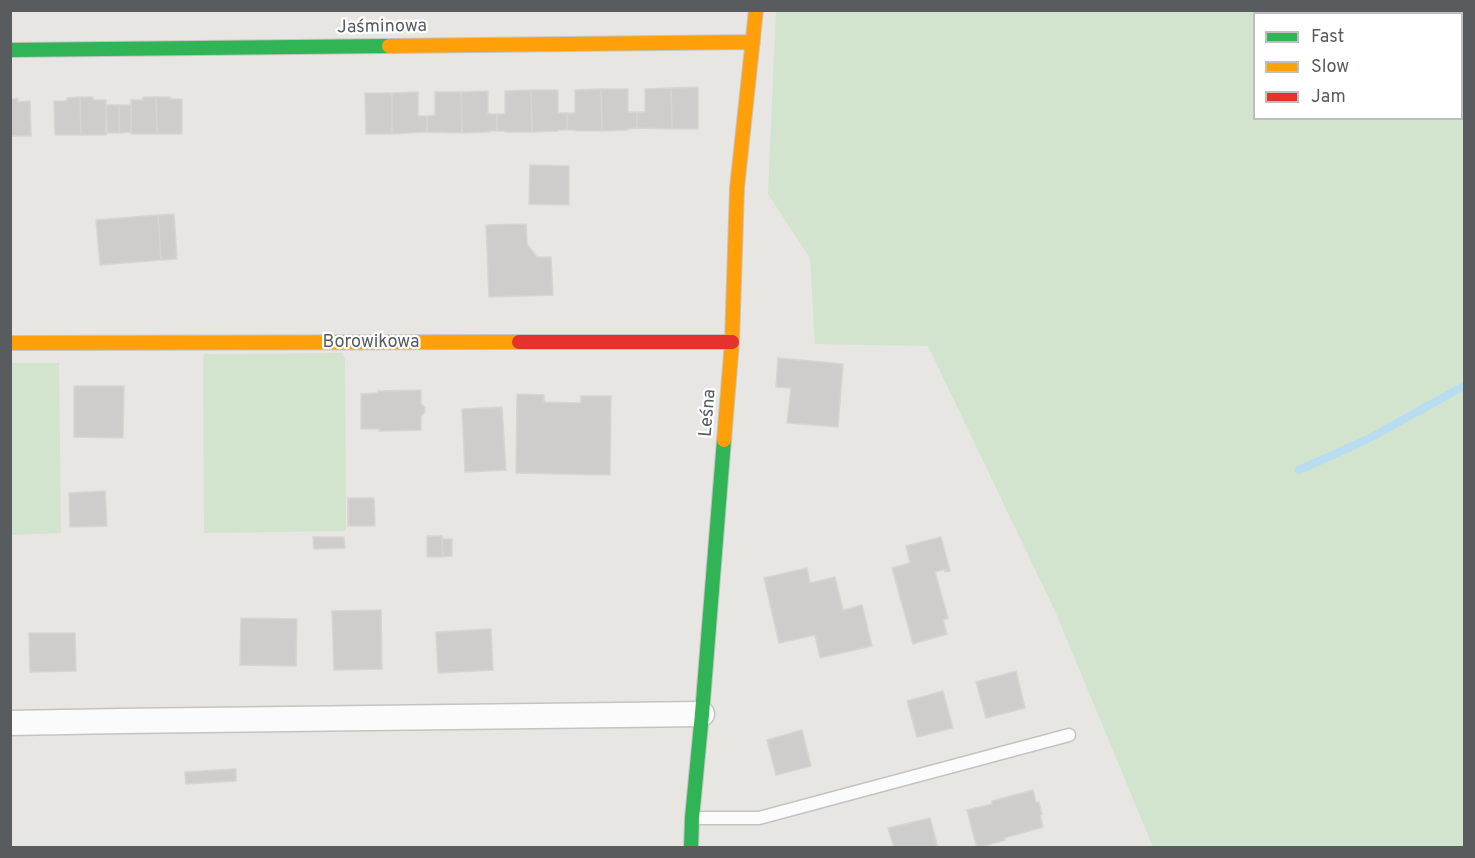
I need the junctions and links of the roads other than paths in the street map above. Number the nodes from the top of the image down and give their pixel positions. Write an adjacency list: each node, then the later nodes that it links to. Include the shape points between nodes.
1 (756, 10): 2 (street, Leśna)
2 (753, 42): 3 (street, Jaśminowa); 4 (street, Leśna, via 737,188)
3 (10, 51)
4 (732, 342): 5 (street, Borowikowa); 6 (street, Leśna)
5 (10, 343)
6 (702, 714): 7 (street); 9 (street, Leśna)
7 (10, 723)
8 (1069, 735): 9 (lane, via 759,819)
9 (692, 818): 10 (street, Leśna)
10 (691, 848)

